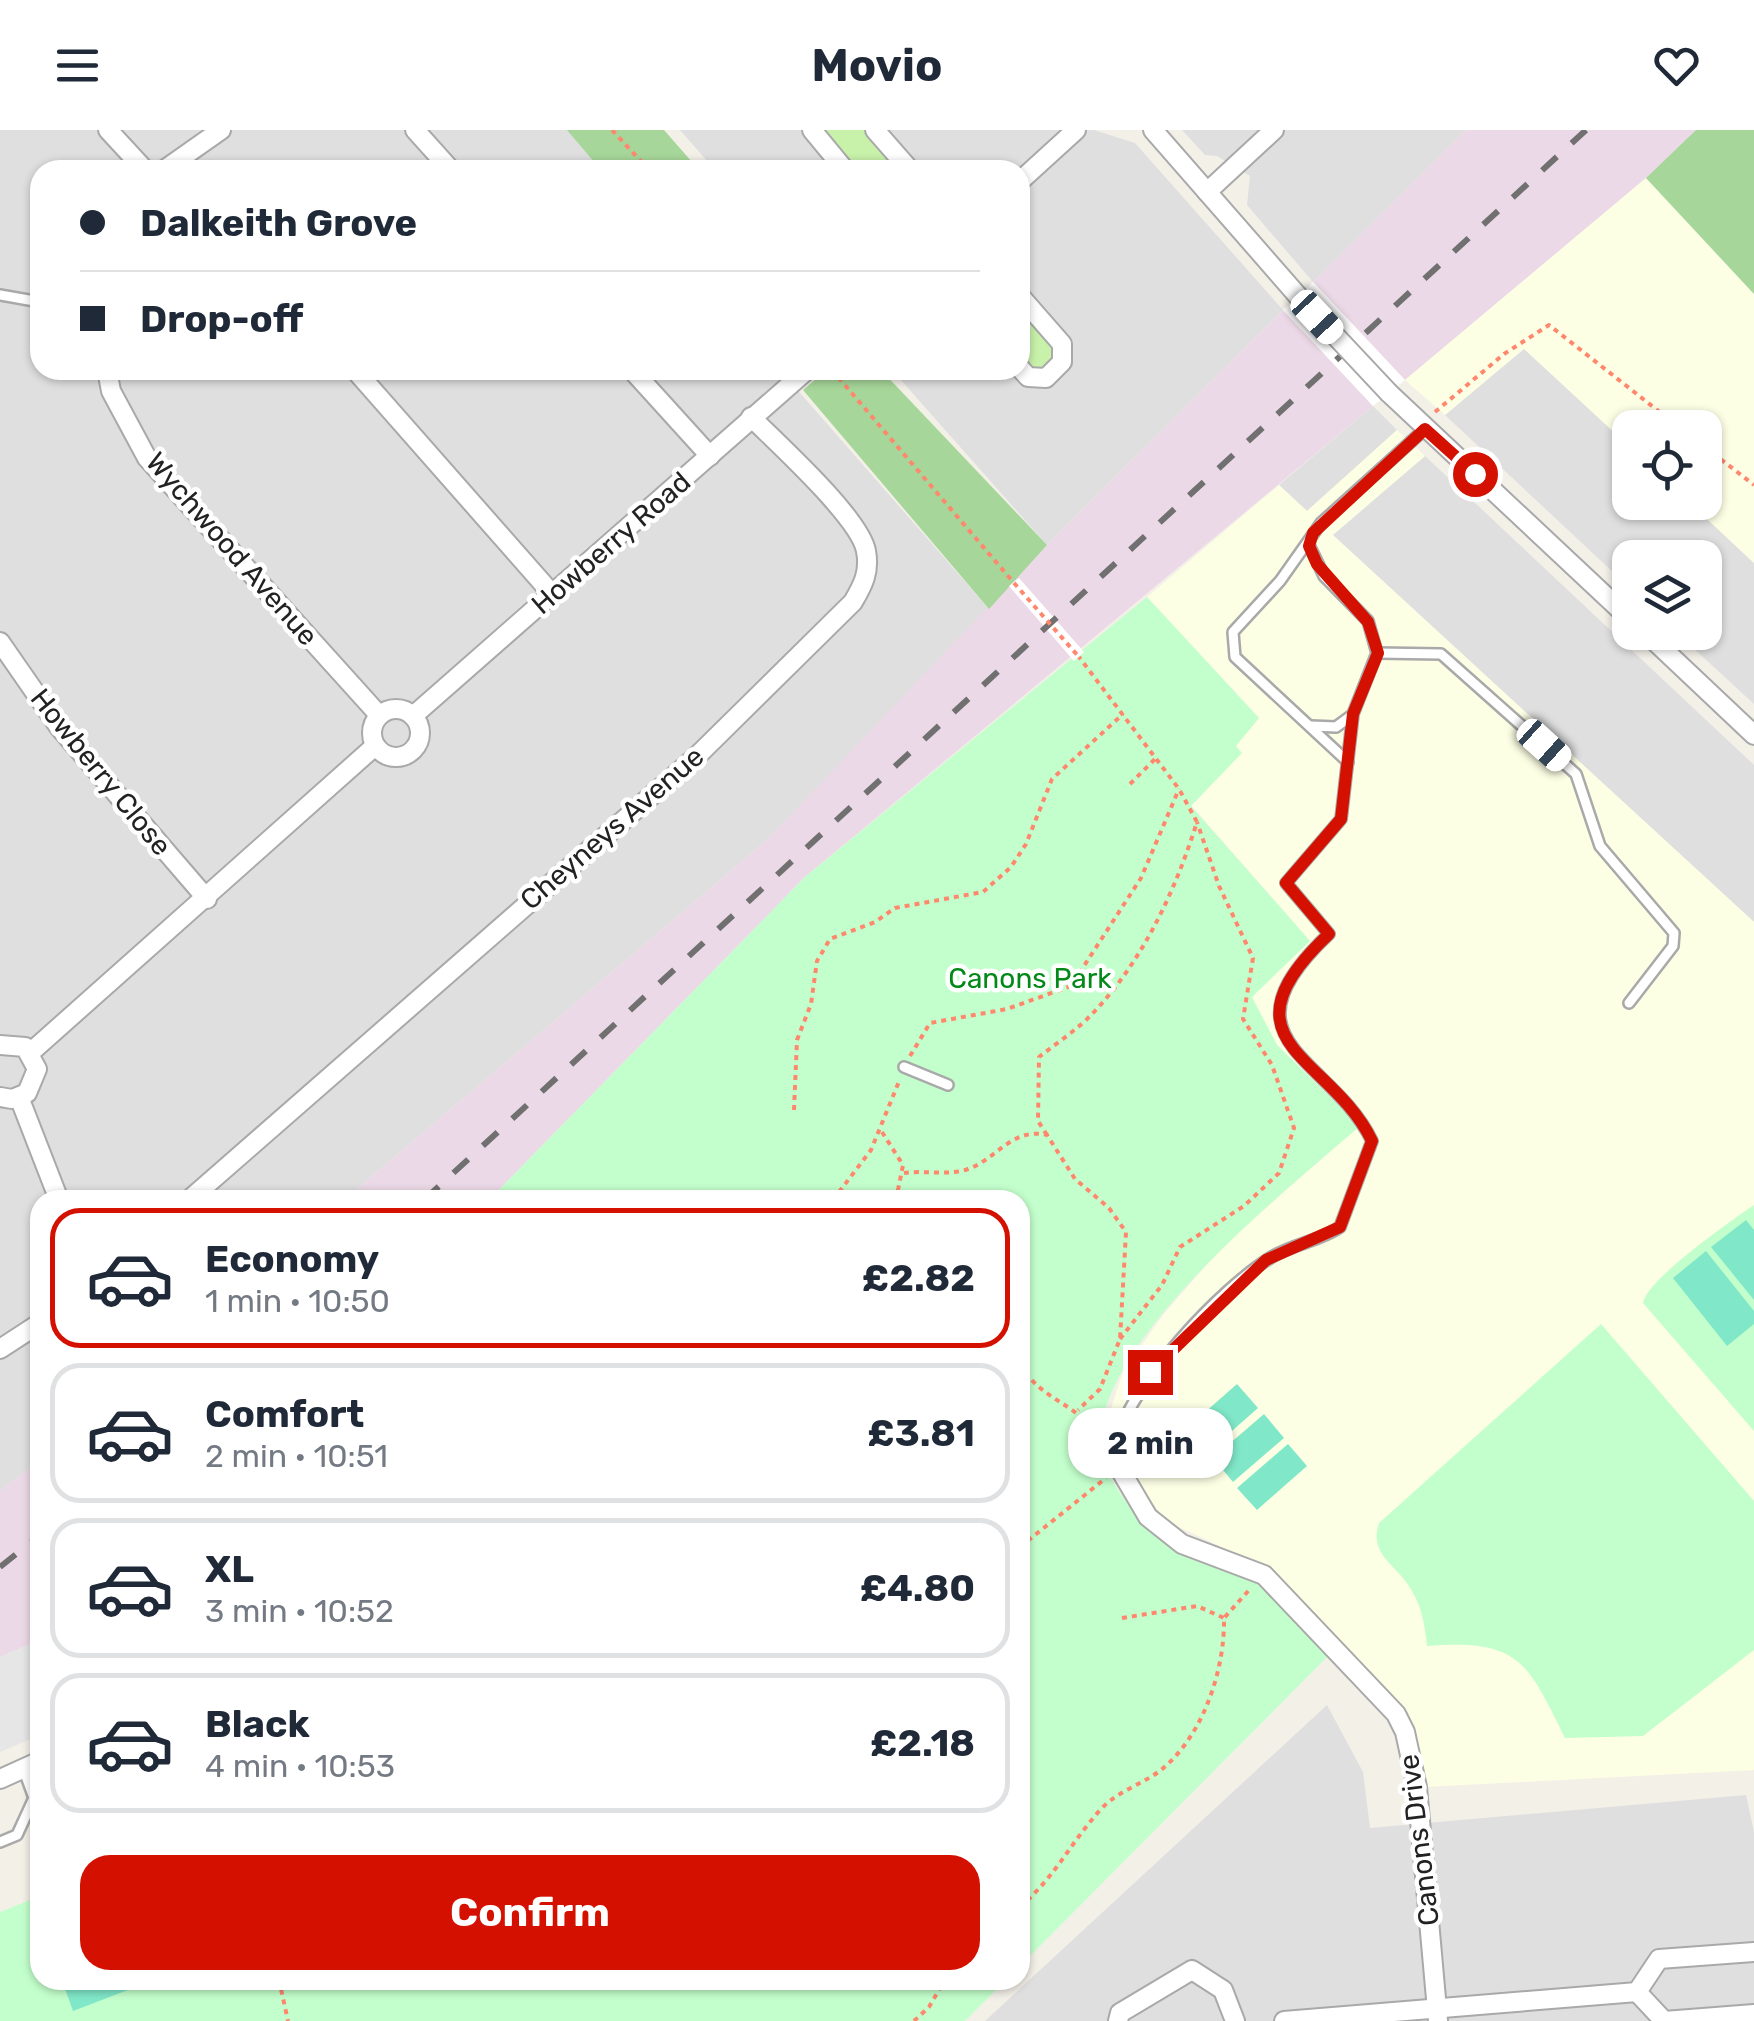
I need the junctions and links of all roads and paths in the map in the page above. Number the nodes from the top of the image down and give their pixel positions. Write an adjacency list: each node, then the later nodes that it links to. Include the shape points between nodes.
1 (108, 130): 10 (street)
2 (221, 130): 11 (street)
3 (415, 130): 12 (street)
4 (612, 130): 13 (path)
5 (812, 130): 14 (street)
6 (875, 130): 15 (street)
7 (1076, 130): 16 (street)
8 (1152, 130): 17 (street)
9 (1274, 130): 17 (street)
10 (136, 160)
11 (178, 160)
12 (442, 160)
13 (639, 160)
14 (838, 160)
15 (901, 160)
16 (1030, 172)
17 (1207, 192): 29 (street, bridge, via 1389,393)
18 (0, 295): 19 (lane)
19 (30, 300)
20 (1030, 307): 21 (street, via 1062,344 1062,362 1046,378)
21 (1030, 376)
22 (109, 380): 41 (street, Wychwood Avenue, via 148,458)
23 (364, 380): 34 (street)
24 (641, 380): 30 (street)
25 (796, 380): 28 (street, Howberry Road)
26 (841, 380): 39 (path, bridge)
27 (1657, 410): 29 (path, via 1548,326 1504,354)
28 (752, 416): 30 (street, Howberry Road); 63 (street, Cheyneys Avenue, via 855,526 866,550 866,579 853,602 697,756)
29 (1429, 421): 33 (lane, via 1321,523); 35 (street)
30 (710, 456): 34 (street, Howberry Road)
31 (1722, 460): 32 (path)
32 (1754, 485)
33 (1309, 546): 38 (lane, via 1324,576 1368,622); 43 (lane, via 1240,620 1230,644 1235,657)
34 (553, 595): 42 (street, Howberry Road)
35 (1612, 601)
36 (0, 642): 51 (street, Howberry Close, via 59,727)
37 (1664, 650): 44 (street)
38 (1378, 653): 40 (lane); 52 (lane, via 1441,654 1576,774 1600,846 1674,933 1673,946)
39 (1123, 714): 46 (path); 58 (path, via 1052,778 1026,844 983,892 895,908 830,939 797,1040)
40 (1353, 714): 43 (lane, via 1326,730); 47 (lane)
41 (379, 715): 42 (street, via 392,708); 45 (street, via 371,733)
42 (413, 716): 45 (street, via 420,738 411,752 388,756)
43 (1308, 725): 47 (lane)
44 (1754, 734)
45 (375, 746): 51 (street)
46 (1156, 758): 48 (path); 49 (path)
47 (1348, 762): 71 (lane, via 1341,819 1286,883 1329,934 1301,964 1280,1014 1295,1054 1372,1141 1360,1178 1340,1227 1266,1260 1150,1372 1130,1404)
48 (1130, 784)
49 (1179, 789): 50 (path); 55 (path, via 1141,878 1071,986 1007,1009 930,1023)
50 (1197, 822): 60 (path, via 1183,868 1140,950 1094,1012 1039,1057 1038,1121); 67 (path, via 1253,958 1243,1019 1272,1065 1294,1128 1279,1173 1244,1206 1180,1247 1162,1285)
51 (206, 899): 54 (street)
52 (1629, 1004)
53 (0, 1045): 54 (street)
54 (31, 1052): 57 (street, via 37,1078)
55 (904, 1067): 56 (lane); 59 (path)
56 (948, 1085)
57 (10, 1097): 62 (street)
58 (794, 1110)
59 (880, 1131): 61 (path); 64 (path)
60 (1047, 1134): 61 (path, via 1008,1141 967,1170); 67 (path, via 1075,1179 1126,1232)
61 (904, 1173): 65 (path)
62 (54, 1190)
63 (200, 1190)
64 (840, 1190)
65 (899, 1190)
66 (30, 1330): 68 (street)
67 (1120, 1339): 70 (path, via 1100,1389)
68 (0, 1349)
69 (1030, 1377): 70 (path, via 1046,1397)
70 (1078, 1410): 71 (path)
71 (1117, 1451): 72 (path); 73 (street, Canons Drive, via 1136,1501 1159,1528 1182,1544)
72 (1030, 1537)
73 (1264, 1575): 75 (path); 86 (street, Canons Drive, via 1380,1692 1405,1732 1417,1787)
74 (1122, 1618): 75 (path, via 1198,1606)
75 (1224, 1618): 80 (path, via 1225,1655 1180,1752 1108,1802)
76 (30, 1765): 77 (street)
77 (0, 1778)
78 (30, 1807): 79 (lane, via 17,1835)
79 (0, 1842)
80 (1030, 1898)
81 (1754, 1952): 84 (street, via 1658,1959)
82 (281, 1990): 87 (path)
83 (937, 1990): 88 (path)
84 (1637, 1992): 85 (street, via 1664,2021); 86 (street)
85 (1754, 2014)
86 (1437, 2015): 91 (street)
87 (288, 2021)
88 (914, 2021)
89 (1118, 2021): 90 (street, via 1192,1970 1223,1990)
90 (1235, 2021)
91 (1284, 2021)

